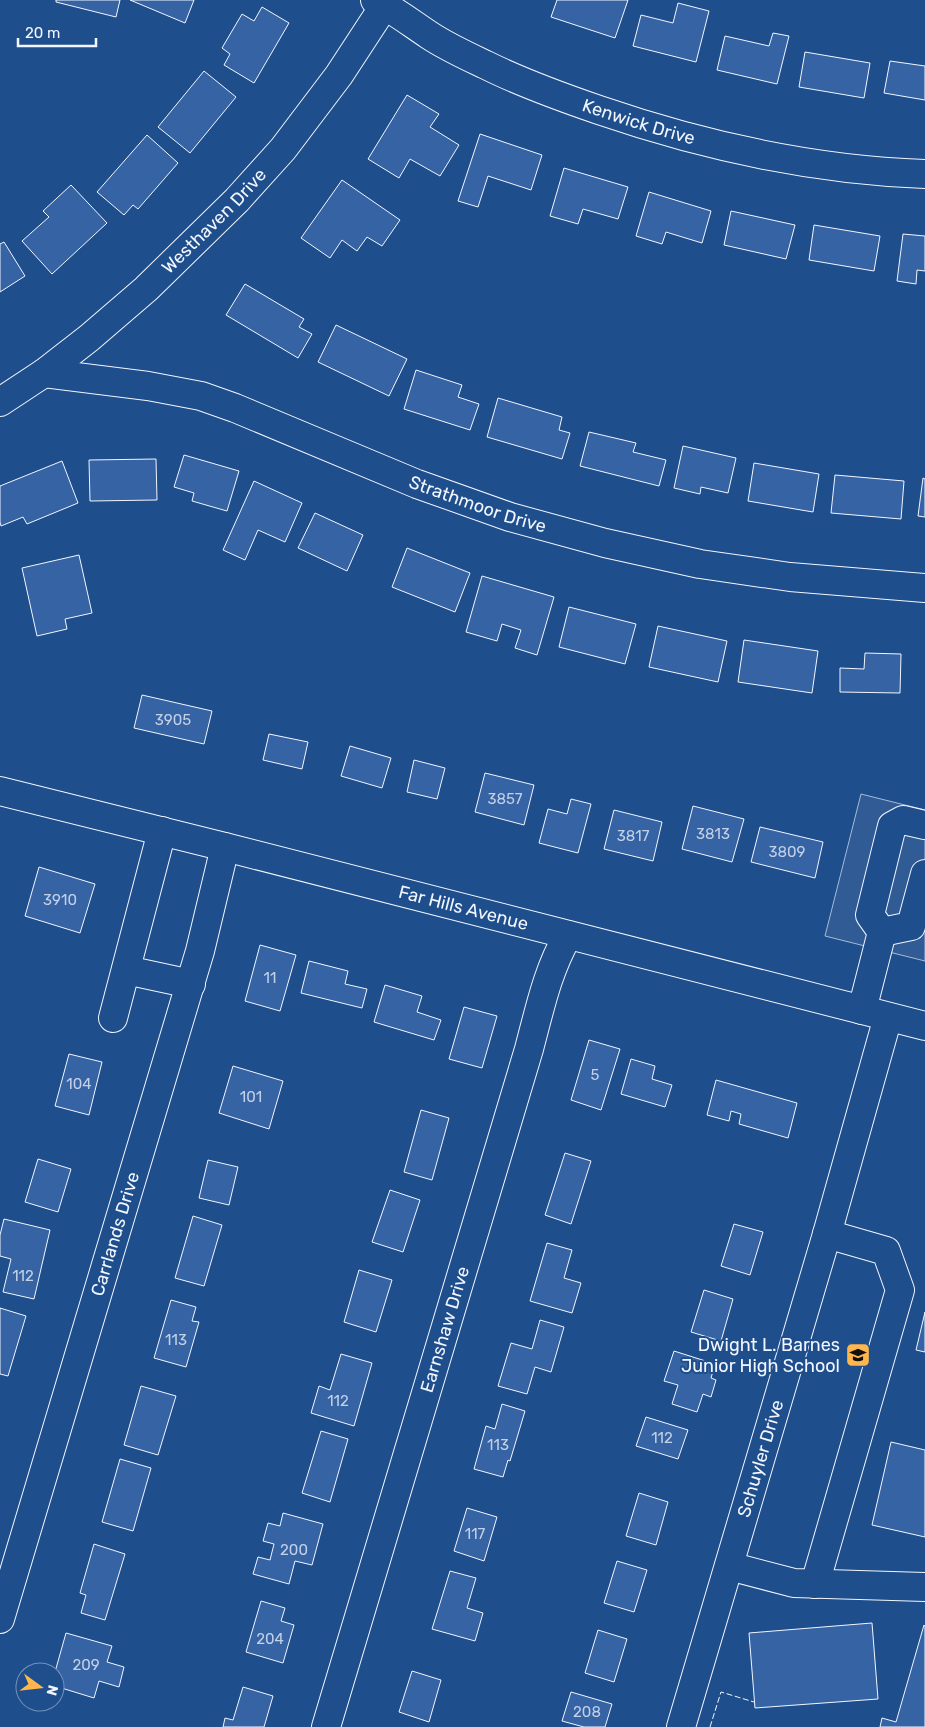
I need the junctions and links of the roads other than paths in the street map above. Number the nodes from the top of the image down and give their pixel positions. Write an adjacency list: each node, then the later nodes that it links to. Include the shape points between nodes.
1 (382, 2): 2 (street, Kenwick Drive, via 431,37 487,66 563,98 640,124 733,149 810,163); 3 (street, Westhaven Drive, via 338,74 288,141 237,200 146,289)
2 (925, 174)
3 (44, 373): 4 (street, Westhaven Drive); 5 (street, Strathmoor Drive, via 201,396 417,484 510,517 605,543 700,564 790,577)
4 (0, 402)
5 (925, 588)
6 (0, 791): 8 (street, Far Hills Avenue)
7 (925, 825): 11 (street, via 903,820 892,826 870,915)
8 (162, 832): 9 (street, Far Hills Avenue); 13 (street)
9 (225, 847): 12 (street, Far Hills Avenue); 14 (street, Carrlands Drive)
10 (925, 874): 11 (street, via 911,926)
11 (882, 932): 15 (street)
12 (568, 935): 15 (street, Far Hills Avenue); 24 (street, Earnshaw Drive, via 548,978)
13 (126, 970): 14 (street); 17 (street)
14 (191, 984): 23 (street, Carrlands Drive)
15 (862, 1010): 16 (street, Far Hills Avenue)
16 (888, 1017): 18 (street, Far Hills Avenue); 19 (street, Schuyler Drive)
17 (114, 1018)
18 (925, 1026)
19 (826, 1234): 20 (street, Schuyler Drive); 21 (street, via 886,1251 900,1290)
20 (729, 1566): 21 (street, via 794,1583); 25 (street, Schuyler Drive)
21 (815, 1584): 22 (street)
22 (925, 1587)
23 (0, 1619)
24 (326, 1727)
25 (681, 1727)

